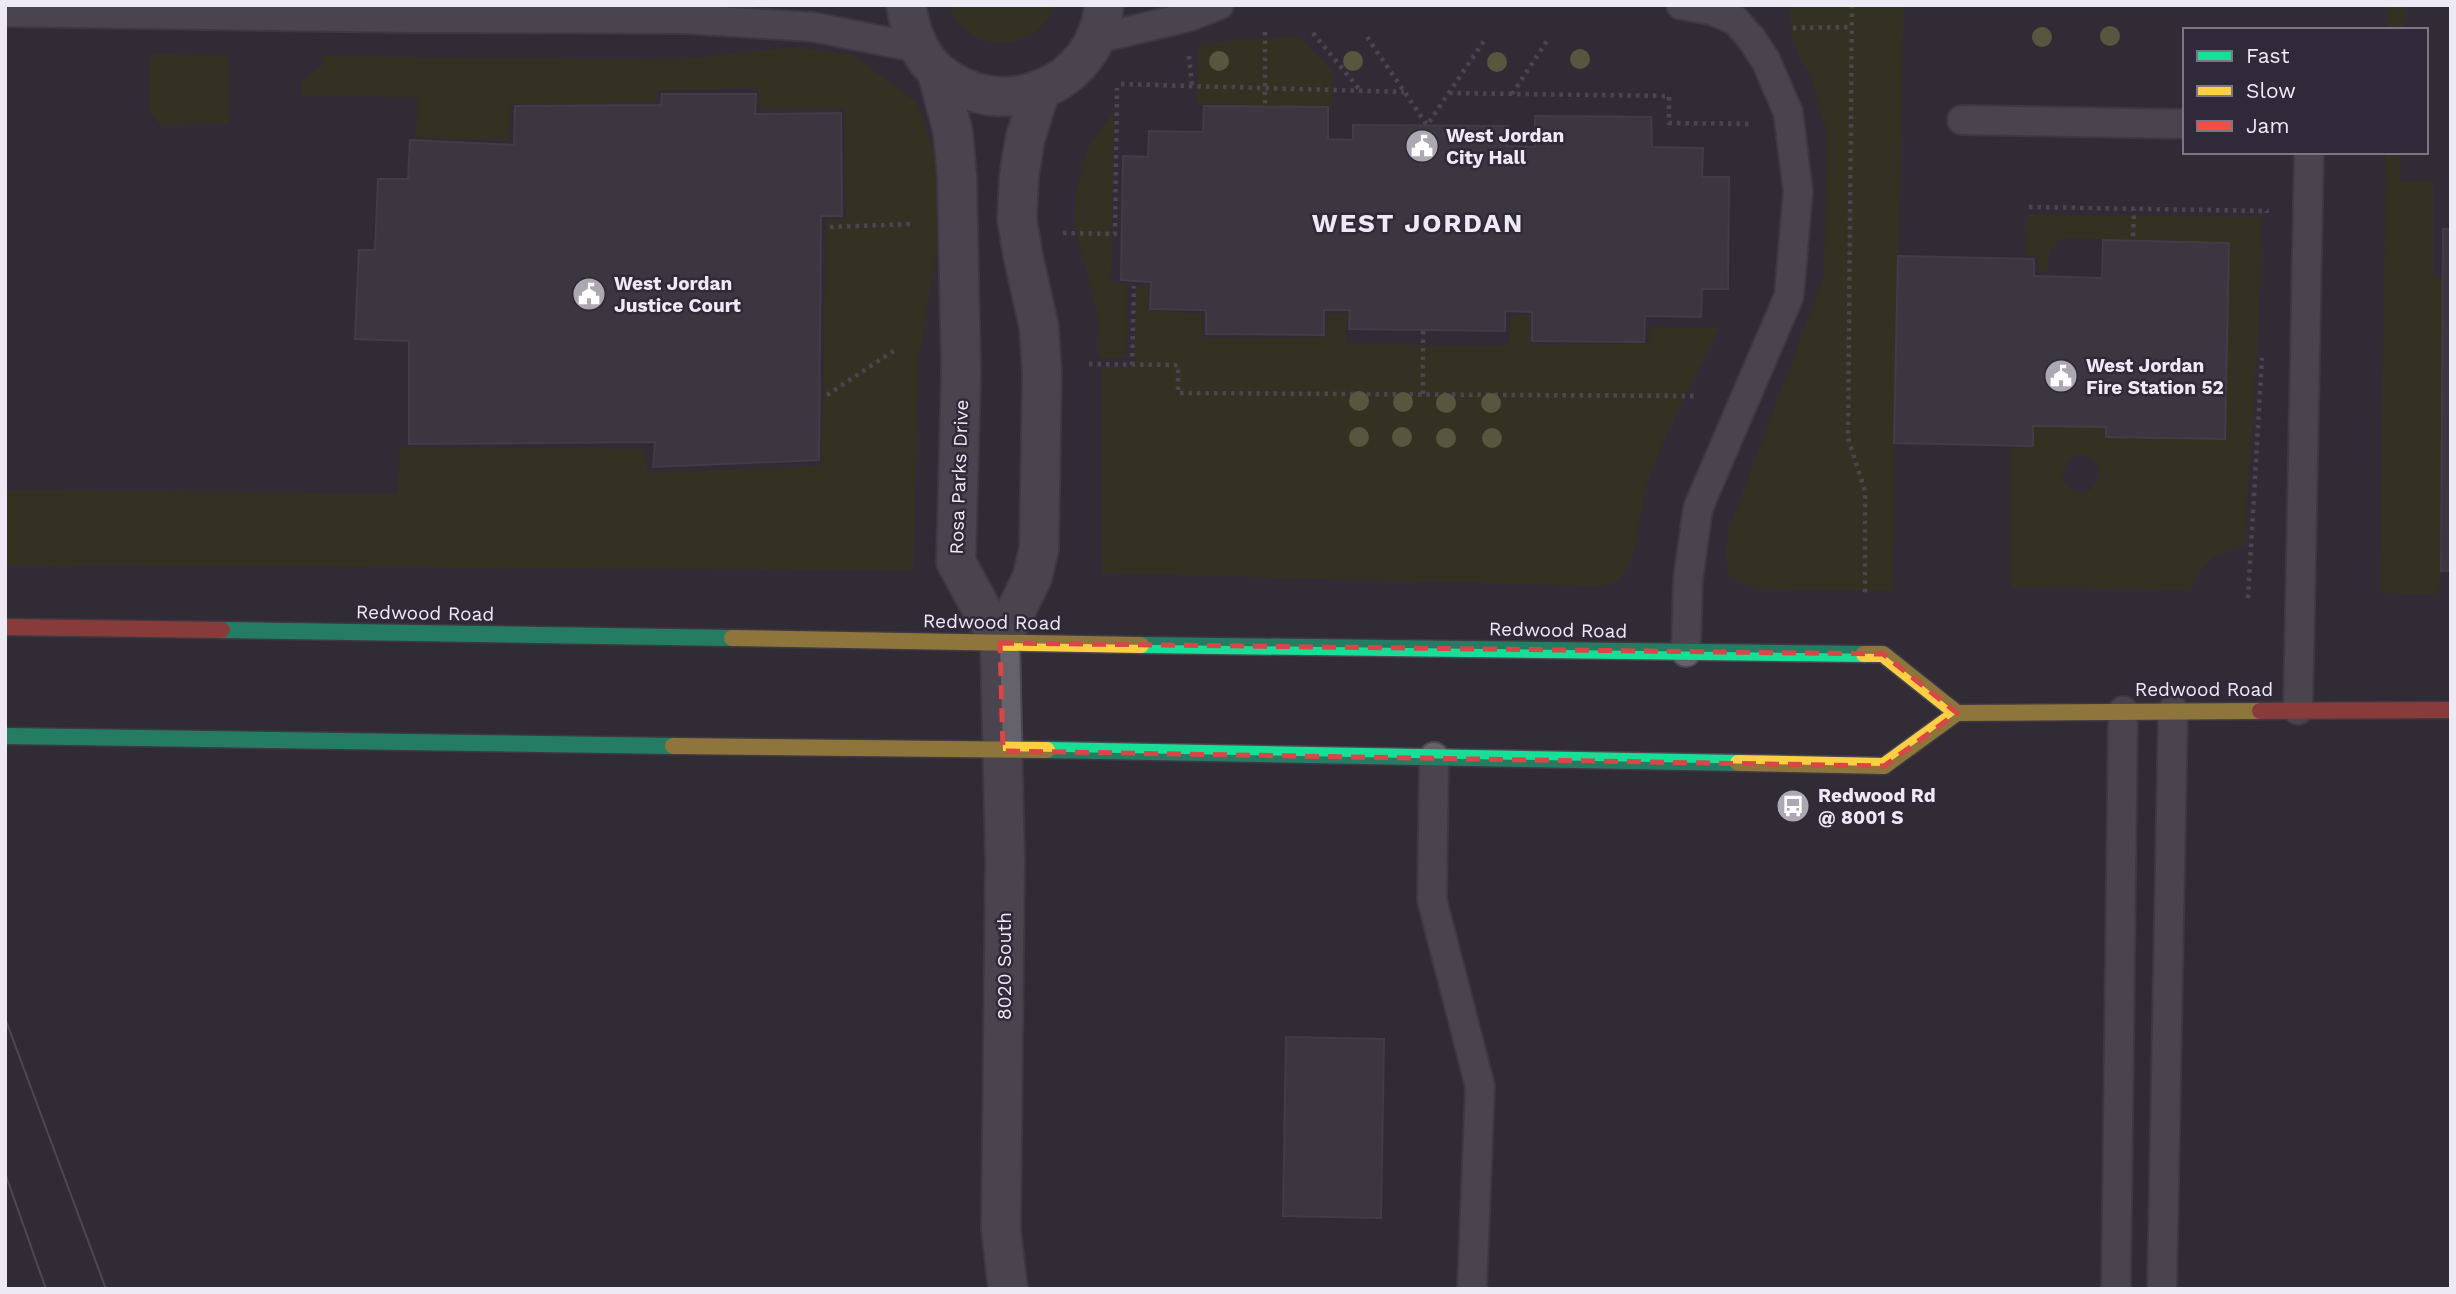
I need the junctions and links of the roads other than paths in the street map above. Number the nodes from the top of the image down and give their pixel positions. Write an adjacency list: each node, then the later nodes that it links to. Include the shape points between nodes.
1 (726, 5): 6 (lane)
2 (906, 5): 8 (street, Rosa Parks Drive)
3 (1219, 5): 7 (lane, via 1188,17)
4 (1681, 5): 15 (lane, via 1735,20 1766,61 1788,112 1798,191 1789,296 1698,508 1688,579)
5 (5, 12): 6 (lane)
6 (685, 19): 8 (lane, via 813,27)
7 (1100, 22): 9 (street, via 1072,72)
8 (928, 60): 9 (street, via 968,91 1004,98); 14 (street, Rosa Parks Drive, via 953,132 957,177 961,373 956,562)
9 (1040, 91): 14 (street, via 1025,139 1017,219 1039,327 1039,549 1032,578)
10 (1962, 120): 11 (lane)
11 (2183, 124)
12 (2309, 154): 17 (lane)
13 (5, 627): 14 (main road, Redwood Road)
14 (1000, 643): 15 (main road, Redwood Road); 22 (street, 8020 South)
15 (1686, 652): 20 (main road, Redwood Road, via 1883,654)
16 (2172, 710): 17 (main road, Redwood Road); 19 (main road, Redwood Road); 27 (lane)
17 (2298, 710): 18 (main road, Redwood Road)
18 (2451, 710)
19 (2123, 711): 20 (main road, Redwood Road); 26 (lane)
20 (1957, 713): 23 (main road, via 1884,766)
21 (5, 736): 22 (main road)
22 (1003, 751): 23 (main road); 24 (street, 8020 South, via 1001,1230)
23 (1434, 757): 25 (lane, via 1432,900 1480,1086)
24 (1008, 1289)
25 (1472, 1289)
26 (2116, 1289)
27 (2162, 1289)

